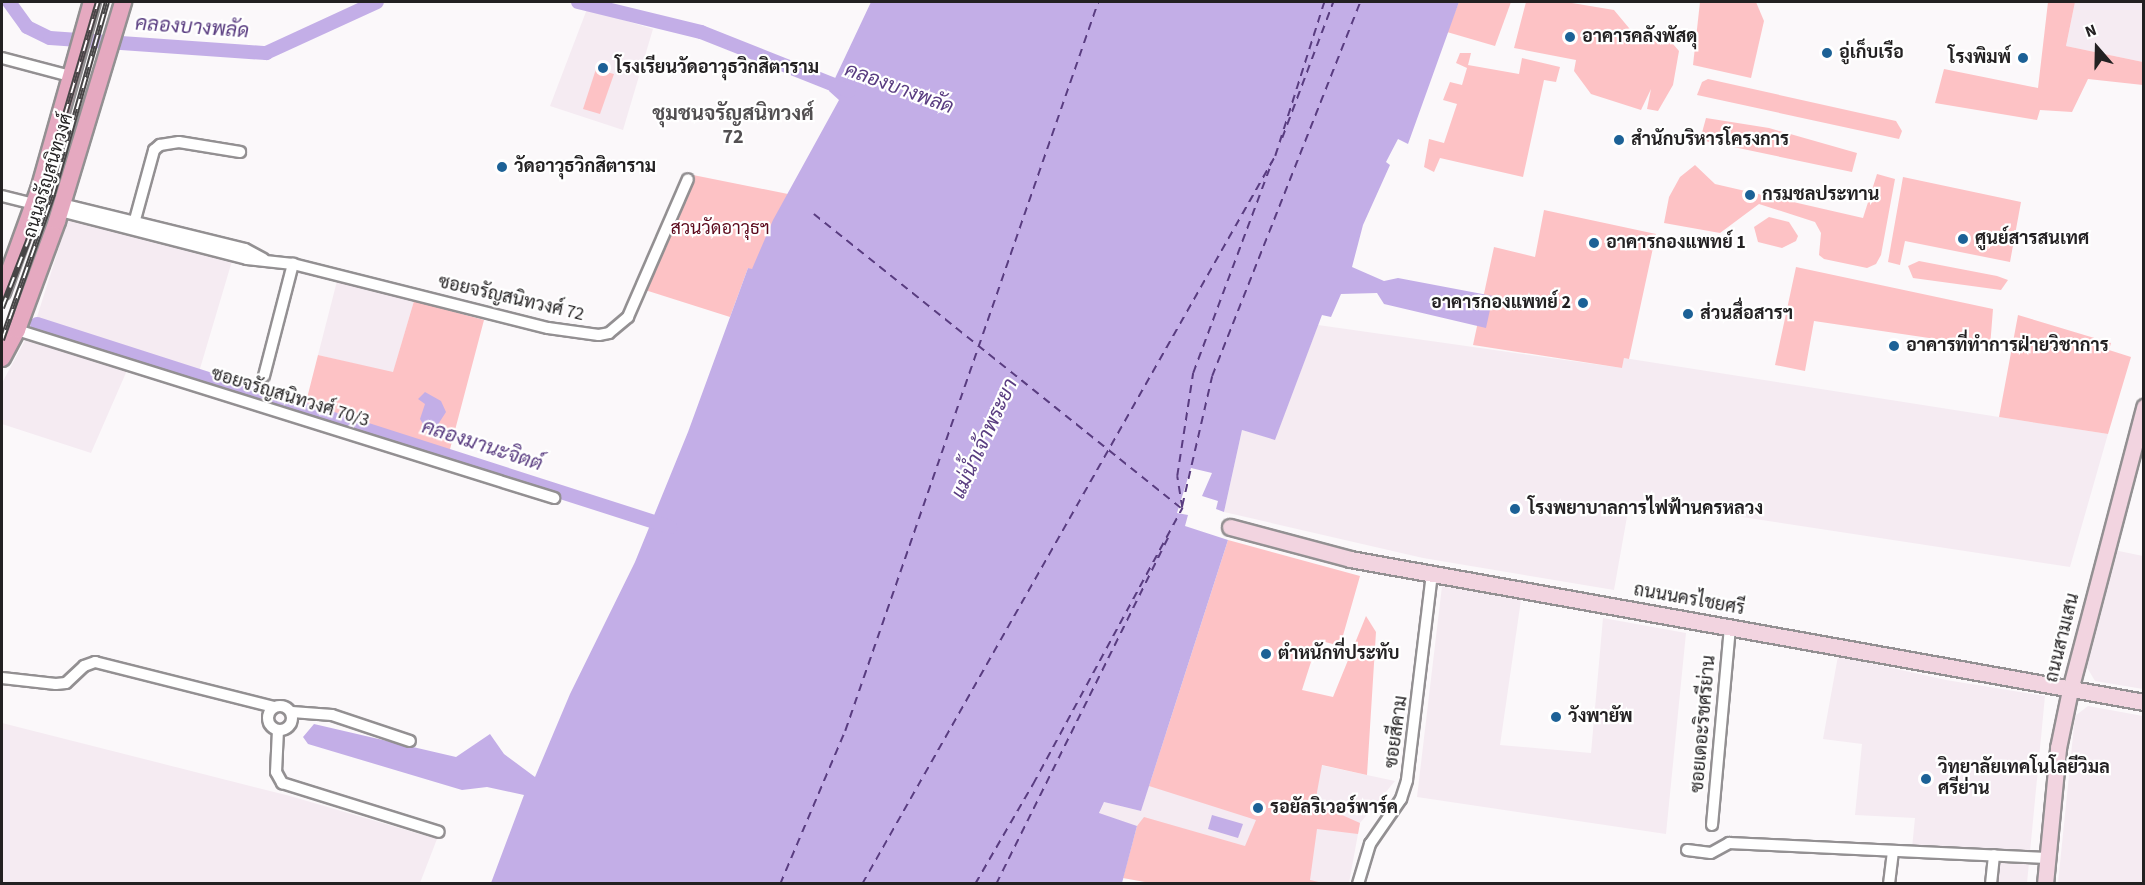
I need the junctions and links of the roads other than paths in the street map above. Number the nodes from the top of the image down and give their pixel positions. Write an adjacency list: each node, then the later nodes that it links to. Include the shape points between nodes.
1 (92, 2): 4 (main road, ถนนจรัญสนิทวงศ์)
2 (123, 2): 9 (main road, ถนนจรัญสนิทวงศ์)
3 (2, 58): 4 (street)
4 (70, 76): 8 (main road, ถนนจรัญสนิทวงศ์)
5 (240, 152): 10 (street, via 179,142 160,145 154,150)
6 (688, 179): 11 (street, ซอยจรัญสนิทวงศ์ 72, via 628,317 609,333 548,328)
7 (2, 196): 8 (street)
8 (34, 204): 12 (main road, ถนนจรัญสนิทวงศ์)
9 (61, 207): 10 (street, ซอยจรัญสนิทวงศ์ 72); 13 (main road, ถนนจรัญสนิทวงศ์)
10 (134, 226): 11 (street, ซอยจรัญสนิทวงศ์ 72, via 270,262)
11 (293, 264): 15 (street)
12 (2, 292)
13 (17, 330): 14 (main road, ถนนจรัญสนิทวงศ์); 17 (street, ซอยจรัญสนิทวงศ์ 70/3)
14 (2, 358)
15 (264, 376)
16 (2144, 407): 22 (street, ถนนสามเสน)
17 (555, 498)
18 (1230, 527): 19 (street, ถนนนครไชยศรี, via 1310,550)
19 (1432, 574): 20 (street, ถนนนครไชยศรี); 34 (street, ซอยสีคาม, via 1407,780 1401,799 1370,844)
20 (1730, 627): 22 (street, ถนนนครไชยศรี); 28 (street, ซอยเดอะริชศรีย่าน)
21 (2, 678): 24 (street, via 56,684 66,682 95,662)
22 (2070, 690): 23 (street, ถนนนครไชยศรี); 33 (street, ถนนสามเสน, via 2058,748)
23 (2144, 702)
24 (274, 707): 25 (street, via 282,706); 26 (street, via 268,720)
25 (291, 712): 26 (street, via 289,727); 27 (street, via 332,715)
26 (278, 730): 29 (street, via 276,772 282,783)
27 (410, 741)
28 (1712, 825)
29 (440, 832)
30 (1687, 850): 31 (street, via 1711,853 1729,843)
31 (1893, 851): 32 (street); 35 (street)
32 (1994, 855): 33 (street); 36 (street)
33 (2047, 858): 37 (street, ถนนสามเสน)
34 (1358, 884)
35 (1889, 884)
36 (1991, 884)
37 (2045, 884)

